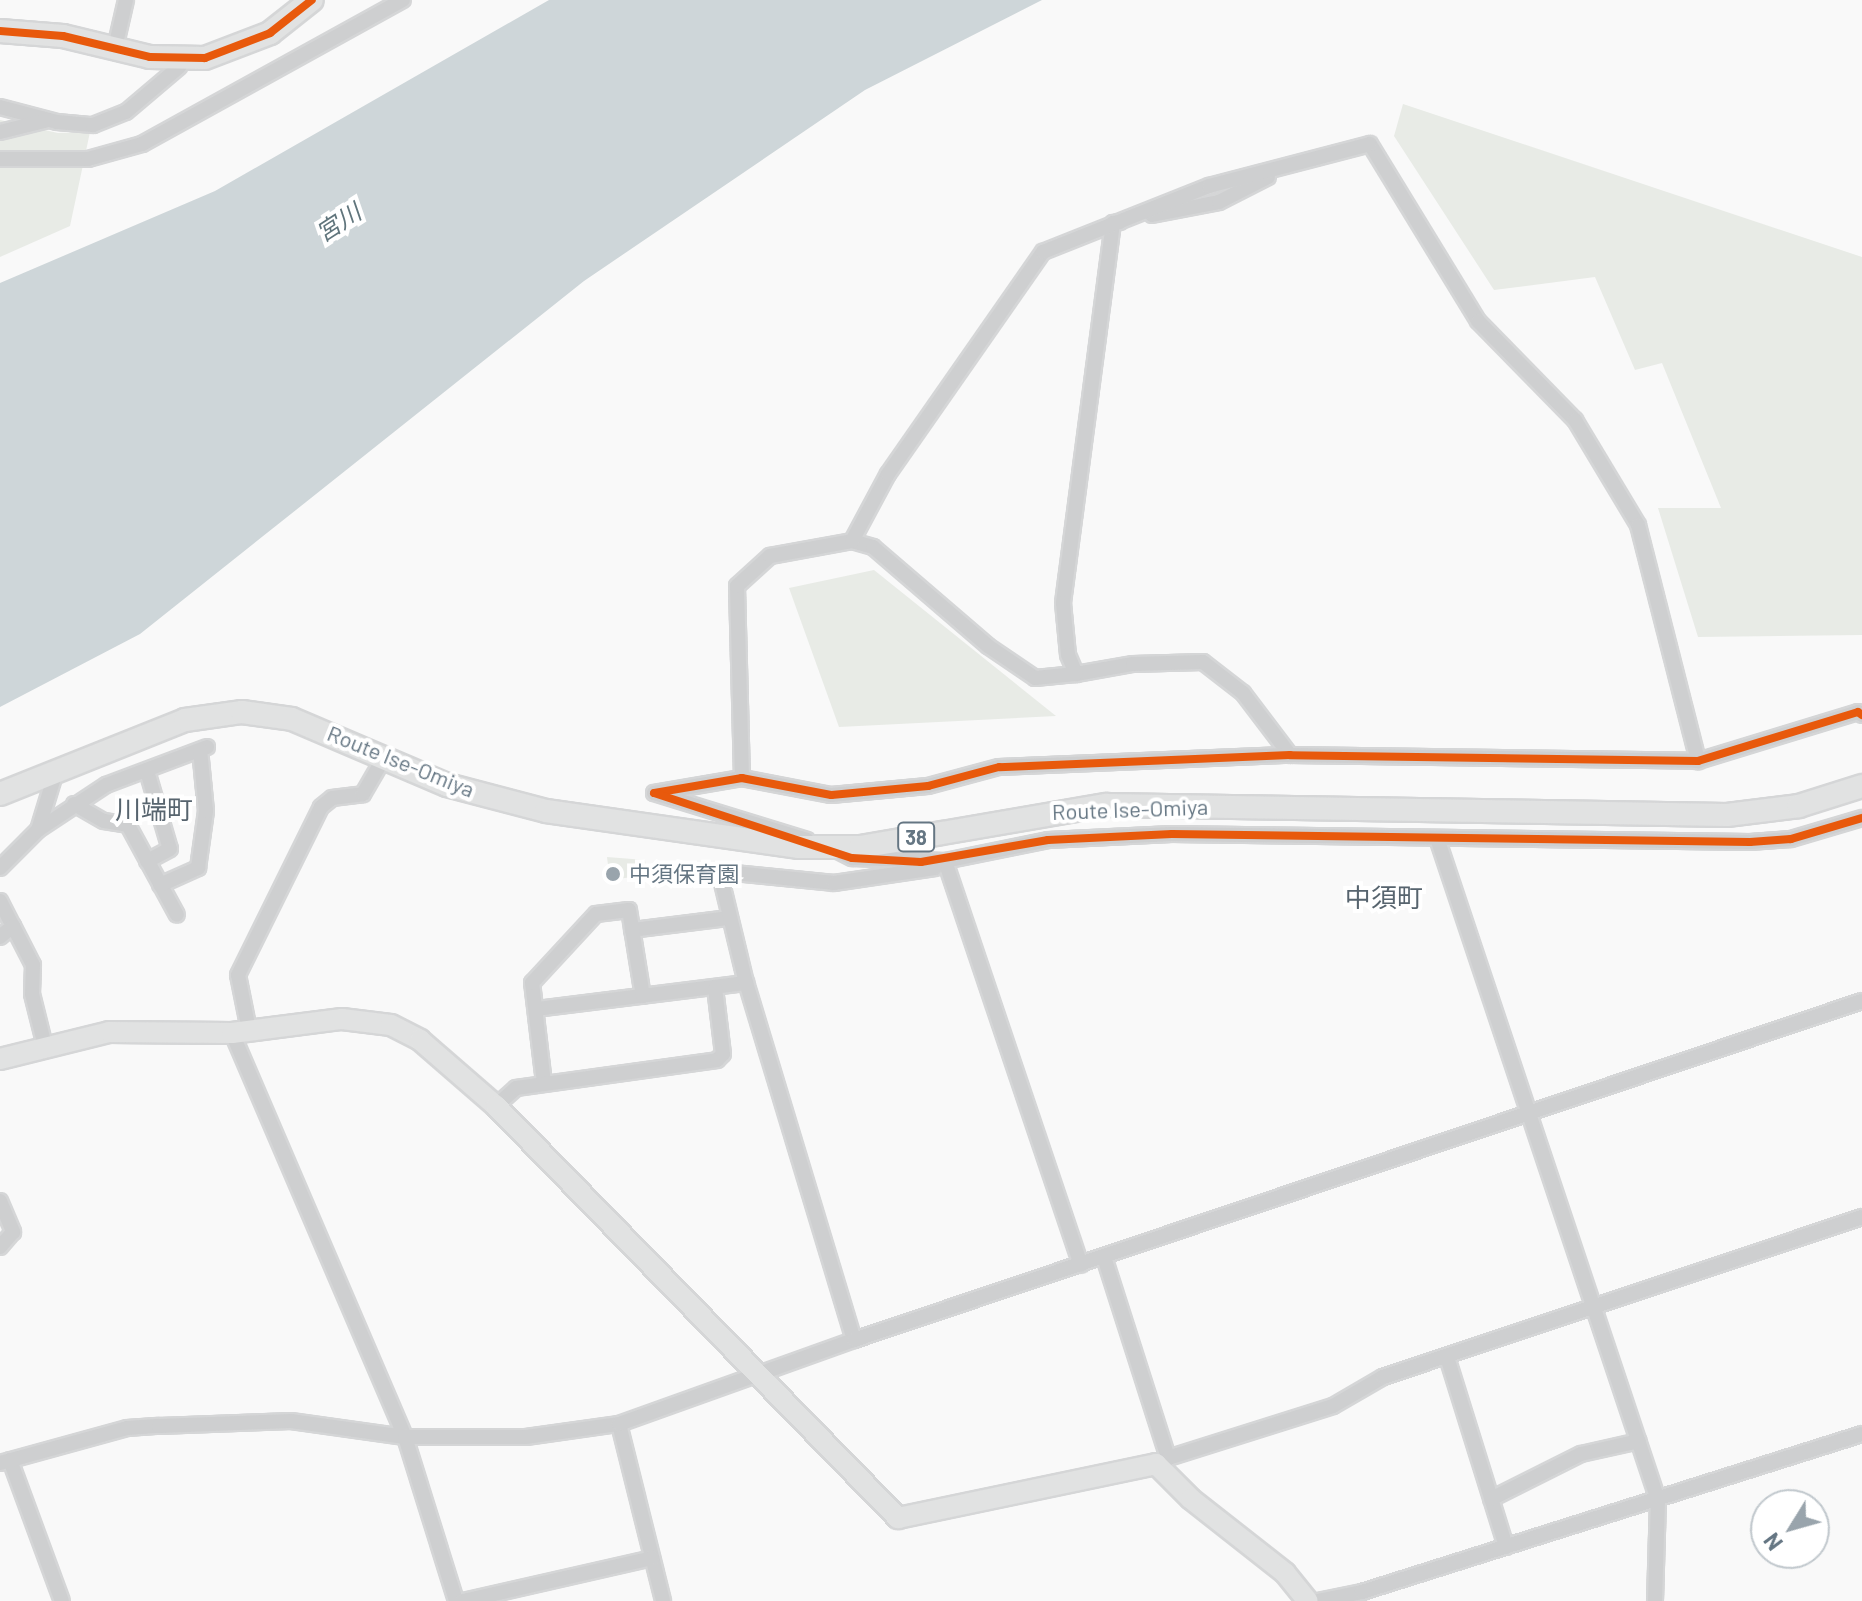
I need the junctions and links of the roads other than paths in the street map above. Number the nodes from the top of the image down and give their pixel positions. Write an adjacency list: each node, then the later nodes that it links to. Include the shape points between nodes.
1 (127, 0): 5 (street)
2 (312, 0): 5 (main road, via 270,33 224,54 167,59)
3 (403, 0): 10 (street, via 142,144 88,159)
4 (0, 31): 5 (main road, via 44,33)
5 (115, 48)
6 (179, 67): 8 (street, via 126,112 93,125)
7 (0, 107): 8 (street)
8 (48, 120): 9 (street)
9 (0, 132)
10 (0, 159)
11 (1113, 223): 12 (street, via 1043,252 888,474); 13 (street, via 1063,603 1068,655); 17 (street, via 1219,202 1296,163 1370,144 1478,321 1575,420 1638,525)
12 (852, 541): 13 (street, via 873,547 966,629 1035,678); 20 (street, via 770,556 737,586)
13 (1076, 674): 15 (street, via 1133,664 1203,662 1243,693)
14 (1862, 715): 17 (street)
15 (1290, 755): 17 (street); 20 (street, via 999,767 928,786 831,795)
16 (385, 756): 18 (main road, Route Ise-Omiya / 38, via 292,719 223,713 185,720); 27 (main road, Route Ise-Omiya / 38, via 447,785 546,811); 43 (street, via 363,794 332,798 321,807 238,975)
17 (1698, 761)
18 (56, 771): 22 (main road, Route Ise-Omiya / 38); 25 (street)
19 (147, 771): 23 (street, via 106,785); 28 (street, via 170,849); 31 (street, via 203,748 206,811 198,868)
20 (742, 778): 27 (street, via 654,793)
21 (1862, 786): 27 (main road, Route Ise-Omiya / 38, via 1799,806 1727,815 1107,805)
22 (0, 794)
23 (74, 804): 25 (street); 28 (street, via 104,821 128,825)
24 (1862, 818): 26 (street, via 1791,839 1750,842)
25 (38, 830): 30 (street)
26 (1438, 841): 29 (street, via 1156,835 1048,840); 48 (street)
27 (832, 848): 29 (street, via 852,858)
28 (147, 861): 31 (street)
29 (944, 864): 34 (street, via 834,883 724,872); 53 (street)
30 (0, 868)
31 (160, 885): 33 (street)
32 (0, 901): 35 (street)
33 (177, 915)
34 (728, 918): 36 (street); 38 (street)
35 (13, 926): 37 (street); 44 (street, via 33,965 32,994)
36 (632, 930): 40 (street); 42 (street, via 629,910 596,914 532,983)
37 (0, 937)
38 (746, 983): 39 (street); 55 (street)
39 (715, 988): 40 (street); 46 (street, via 723,1054 717,1060)
40 (643, 996): 42 (street)
41 (1862, 1001): 48 (street)
42 (536, 1009): 46 (street)
43 (240, 1031): 44 (street, via 109,1032); 47 (street, via 342,1019 391,1025 420,1040); 60 (street)
44 (45, 1046): 45 (street)
45 (0, 1059)
46 (544, 1083): 47 (street, via 516,1088)
47 (496, 1106): 57 (street)
48 (1529, 1113): 52 (street); 54 (street)
49 (0, 1201): 51 (street, via 13,1232)
50 (1862, 1217): 54 (street)
51 (0, 1247)
52 (1104, 1257): 53 (street); 63 (street)
53 (1081, 1265): 55 (street)
54 (1596, 1309): 56 (street); 61 (street)
55 (854, 1340): 57 (street)
56 (1447, 1357): 63 (street, via 1383,1377 1333,1406); 64 (street)
57 (758, 1376): 58 (street); 63 (street, via 898,1518)
58 (619, 1424): 60 (street, via 526,1437); 67 (street)
59 (1862, 1434): 65 (street)
60 (405, 1437): 62 (street, via 291,1421 148,1427); 69 (street)
61 (1639, 1441): 64 (street, via 1581,1454); 65 (street)
62 (5, 1461): 68 (street)
63 (1165, 1462): 72 (street, via 1191,1499 1285,1573)
64 (1491, 1499): 66 (street)
65 (1658, 1500): 66 (street); 74 (street)
66 (1506, 1547): 73 (street)
67 (652, 1558): 70 (street); 71 (street)
68 (62, 1601)
69 (456, 1601)
70 (463, 1601)
71 (663, 1601)
72 (1308, 1601)
73 (1318, 1601)
74 (1655, 1601)

